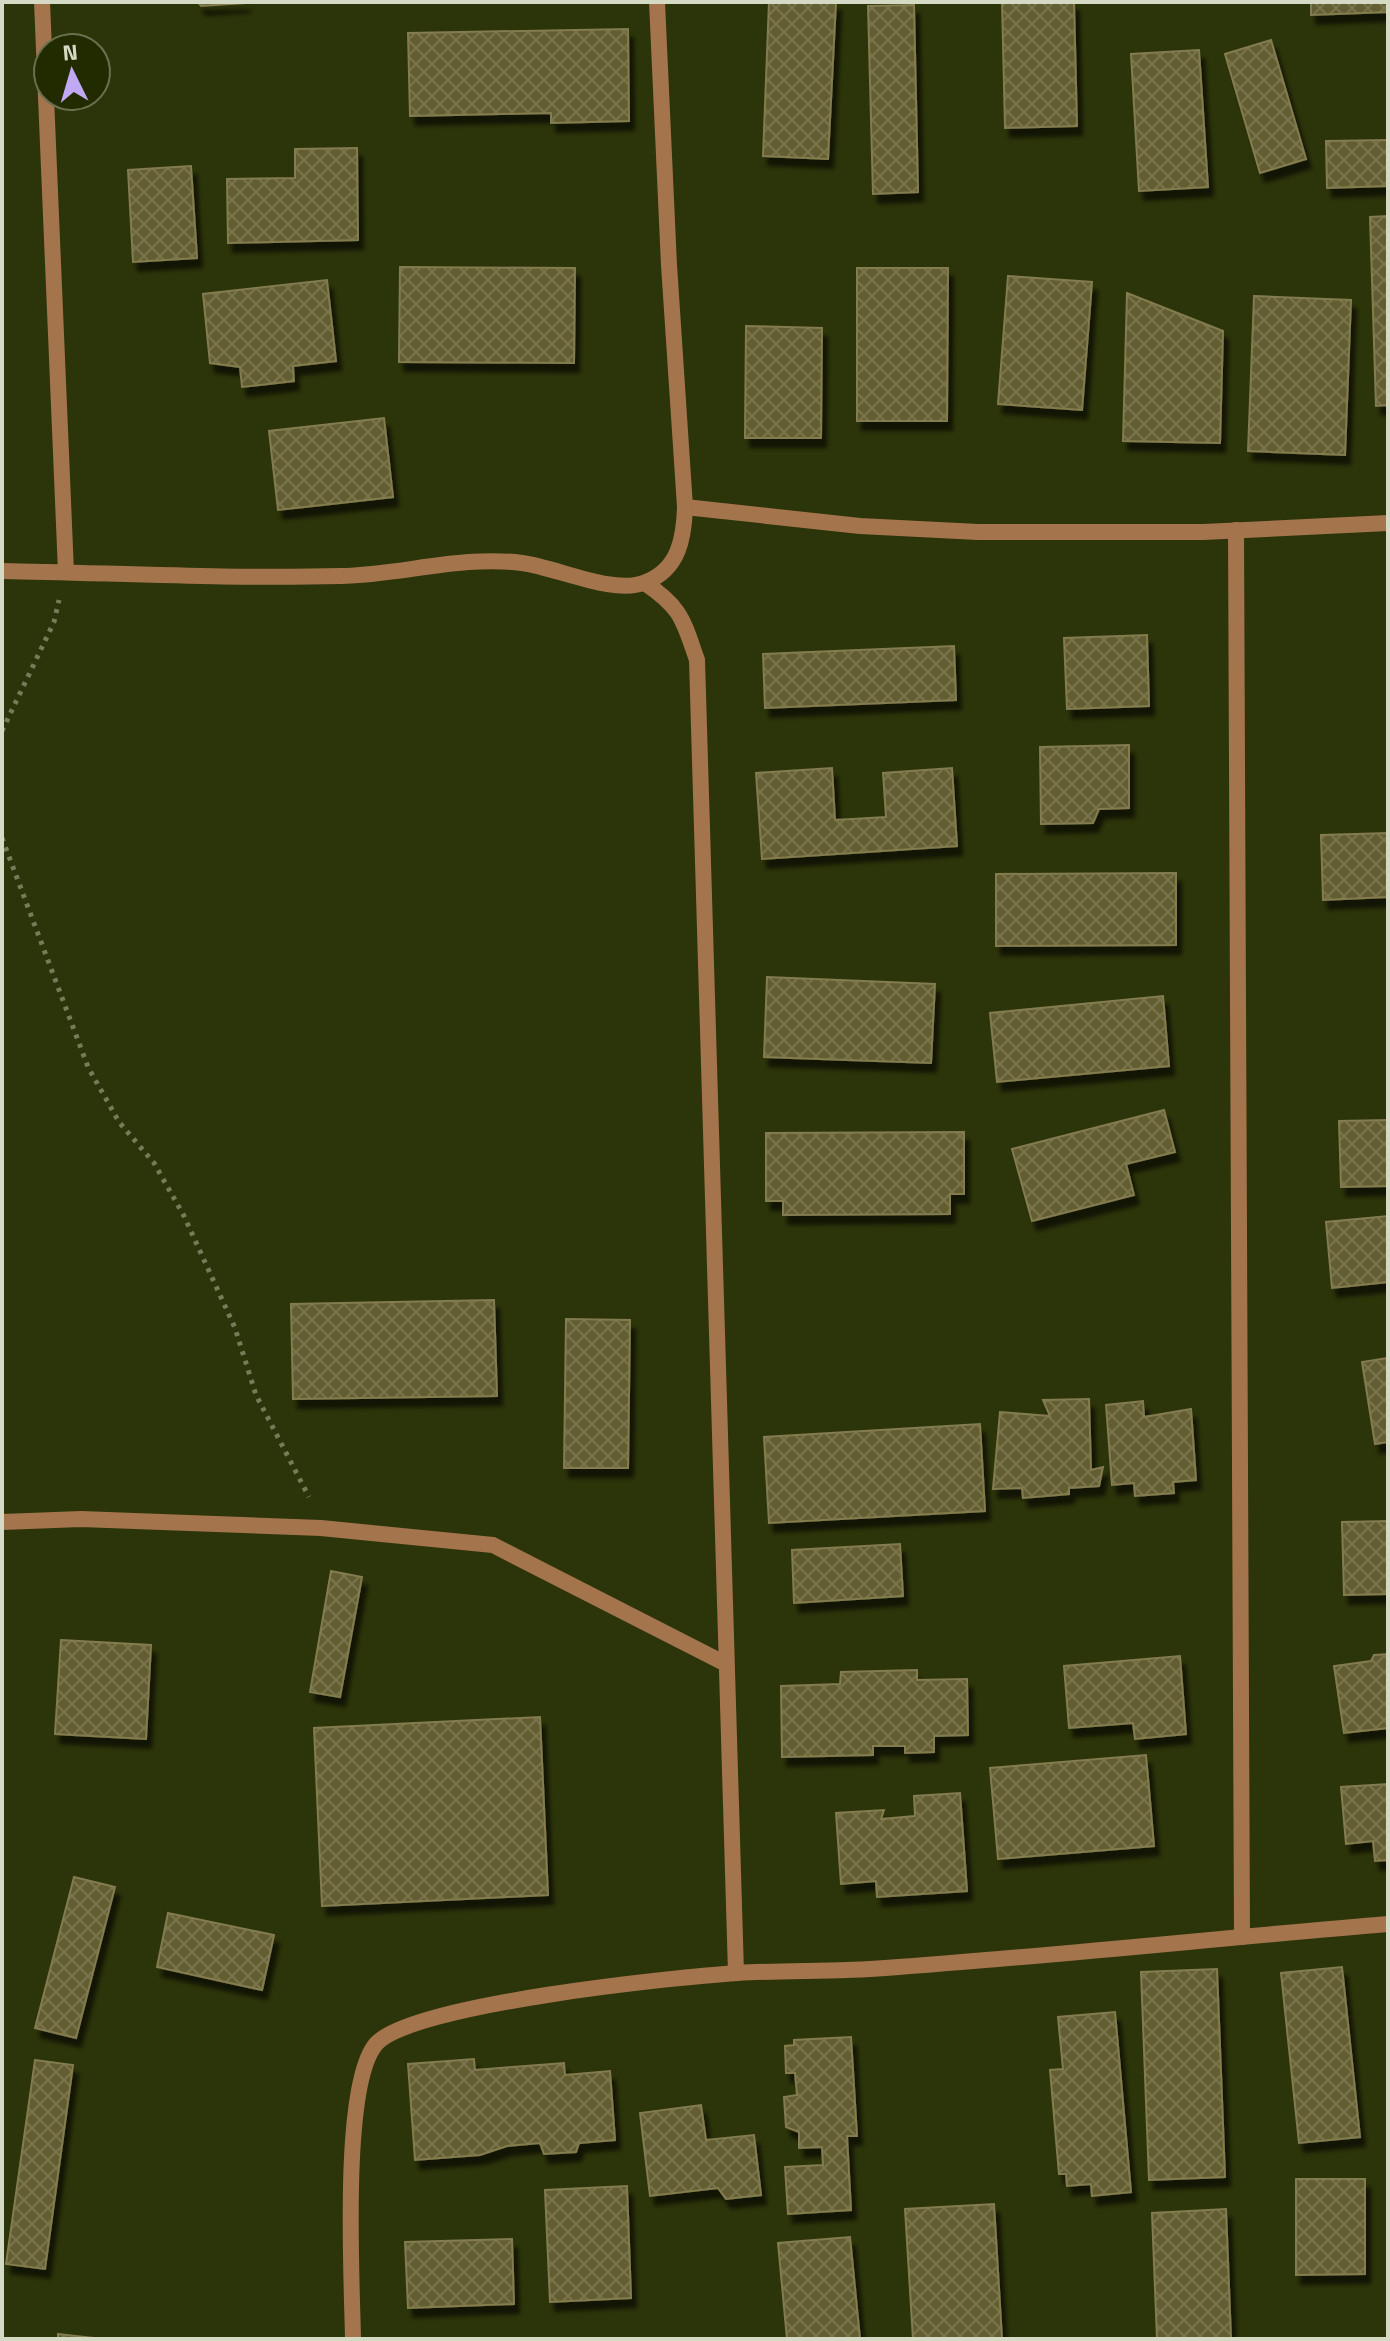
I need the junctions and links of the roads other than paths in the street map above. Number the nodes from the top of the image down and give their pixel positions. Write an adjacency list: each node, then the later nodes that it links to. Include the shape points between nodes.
1 (42, 2): 7 (street)
2 (657, 2): 3 (street)
3 (685, 507): 5 (street, via 860,526 978,532); 8 (street, via 684,539 671,565)
4 (1388, 523): 5 (street)
5 (1236, 530): 12 (street)
6 (2, 571): 7 (street)
7 (66, 572): 8 (street, via 341,576 484,562 523,563 614,585)
8 (645, 583): 10 (street, via 671,601 697,660)
9 (2, 1522): 10 (street, via 81,1519 321,1528 493,1545)
10 (726, 1664): 13 (street)
11 (1388, 1924): 12 (street)
12 (1242, 1937): 13 (street, via 882,1968)
13 (736, 1973): 14 (street, via 531,1998 423,2018 394,2030 376,2045 361,2074 355,2133)
14 (353, 2339)

